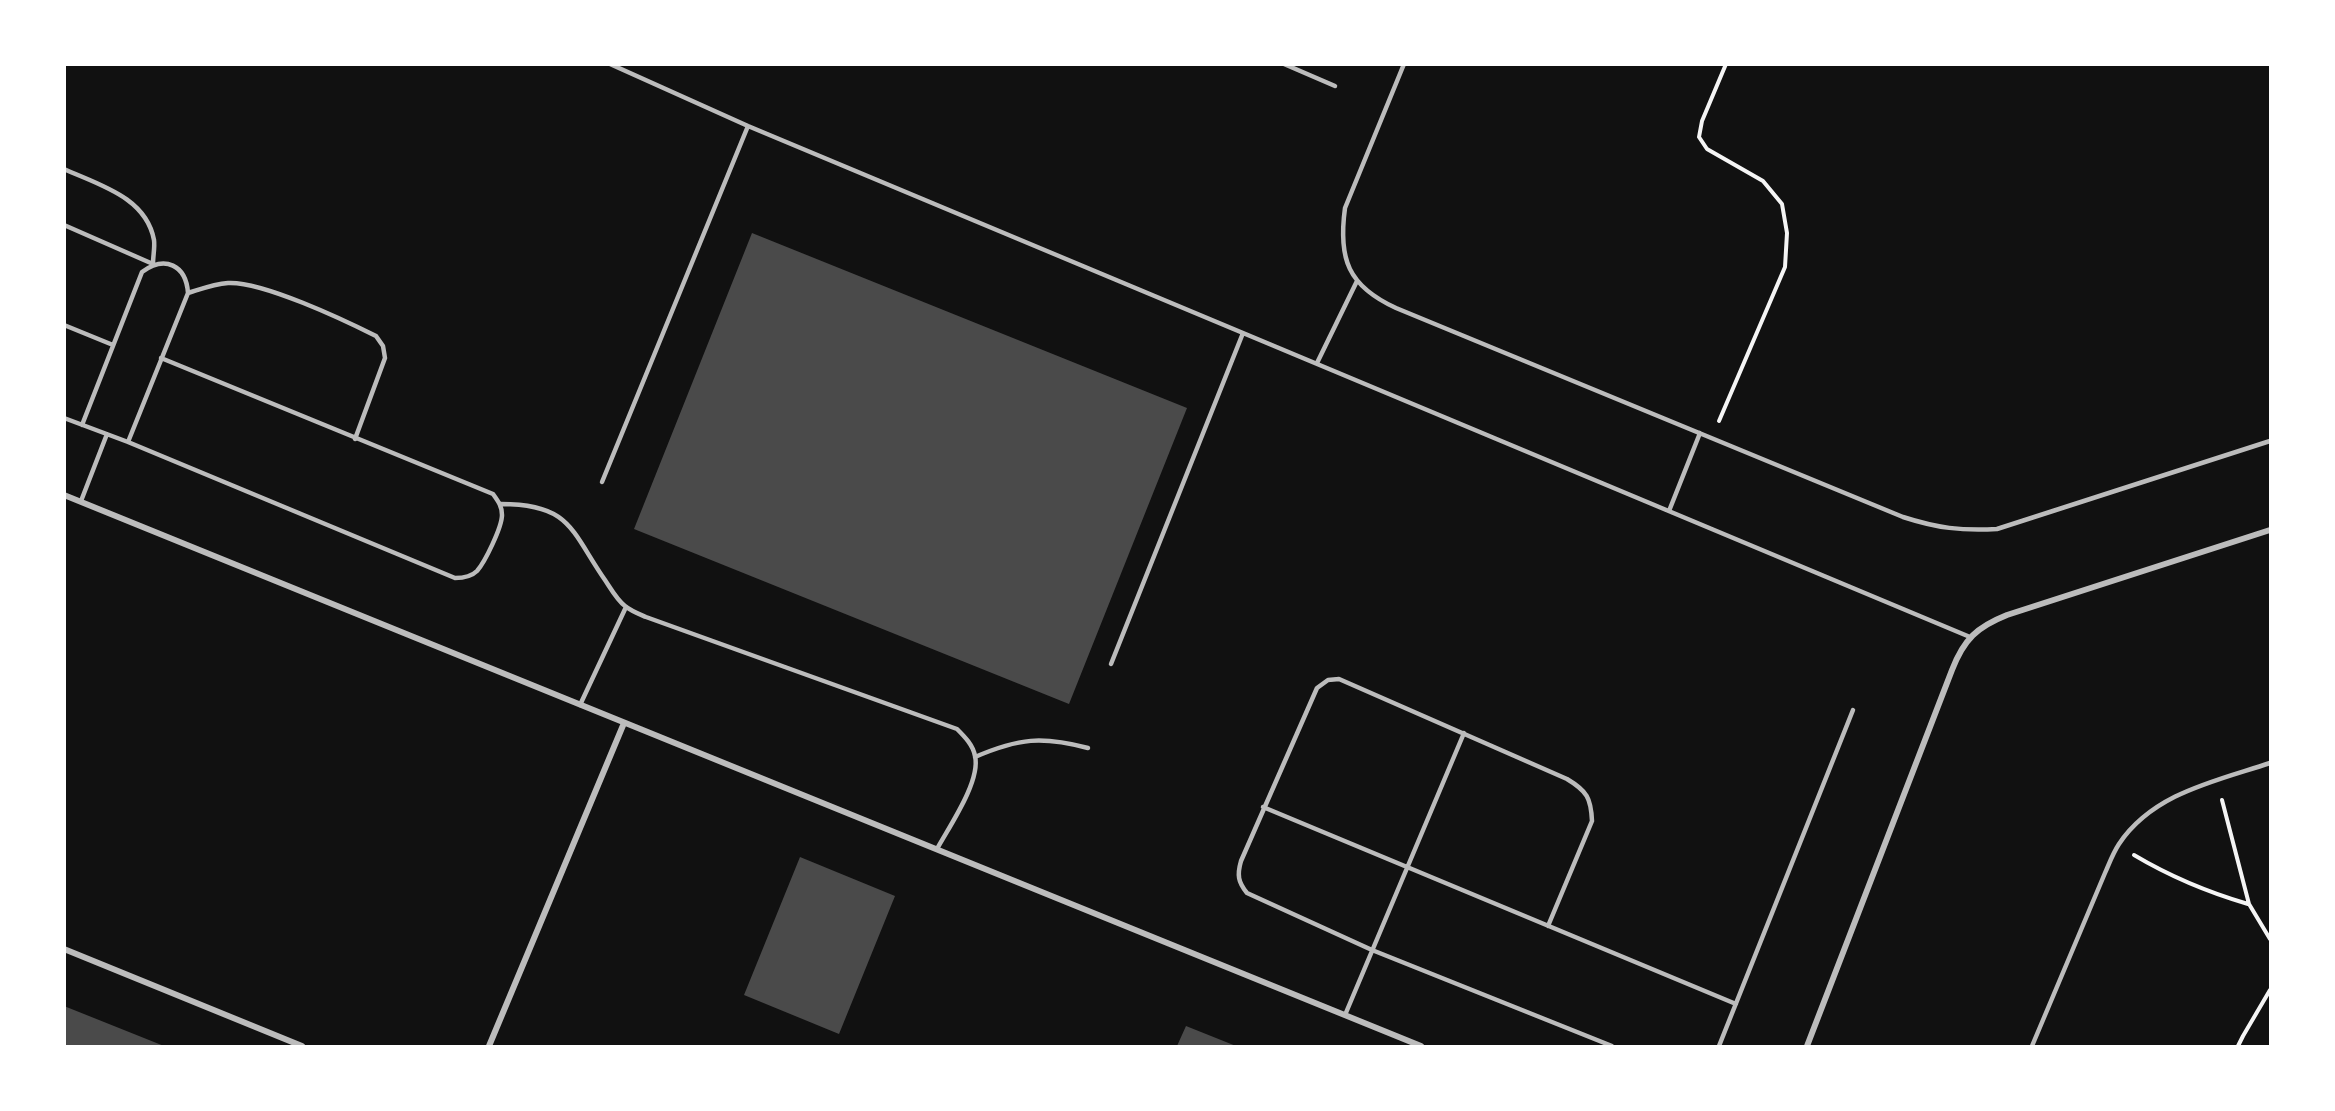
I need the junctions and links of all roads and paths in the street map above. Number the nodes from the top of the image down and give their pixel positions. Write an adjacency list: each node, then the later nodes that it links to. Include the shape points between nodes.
1 (610, 64): 6 (lane)
2 (1284, 64): 5 (lane)
3 (1404, 64): 10 (lane, via 1345,208 1345,258)
4 (1726, 64): 21 (path, via 1699,137 1707,149 1762,181 1782,204 1787,233 1785,267)
5 (1335, 86)
6 (748, 126): 13 (lane); 25 (lane)
7 (64, 169): 9 (lane, via 132,201 146,219 154,241)
8 (64, 225): 9 (lane)
9 (153, 264): 11 (lane, via 167,263 179,269 187,280); 14 (lane, via 142,272)
10 (1357, 281): 16 (lane); 19 (lane, via 1375,298 1395,308)
11 (188, 293): 15 (lane); 22 (lane, via 230,283 252,285 376,336 385,358)
12 (64, 325): 14 (lane)
13 (1243, 333): 16 (lane); 33 (lane)
14 (113, 345): 18 (lane)
15 (161, 358): 22 (lane); 24 (lane)
16 (1317, 363): 29 (lane)
17 (64, 418): 18 (lane)
18 (82, 424): 20 (lane)
19 (1700, 433): 21 (lane); 29 (lane)
20 (107, 434): 24 (lane); 27 (lane)
21 (1711, 438): 23 (lane, via 1903,517 1933,527 1965,531 1997,529 2029,520)
22 (355, 439): 28 (lane, via 482,489)
23 (2271, 441)
24 (128, 442): 28 (lane, via 455,578 466,578 476,572 499,527)
25 (602, 482)
26 (64, 495): 27 (street)
27 (81, 501): 34 (street)
28 (501, 504): 31 (lane, via 526,504 561,518 577,533 599,572)
29 (1669, 511): 32 (lane)
30 (2271, 530): 32 (street, via 2007,615 1987,623)
31 (626, 607): 34 (lane); 39 (lane, via 957,729 969,741)
32 (1970, 637): 59 (street, via 1955,661)
33 (1111, 664)
34 (580, 705): 36 (street)
35 (1853, 710): 52 (lane)
36 (624, 723): 44 (street); 55 (street)
37 (1464, 733): 42 (lane, via 1339,679 1328,680 1317,688); 45 (lane); 47 (lane, via 1567,778 1582,788 1592,803 1592,821)
38 (1088, 748): 39 (lane, via 1060,740 1032,739 1004,744)
39 (975, 757): 44 (lane, via 975,773)
40 (2271, 763): 41 (lane)
41 (2217, 781): 43 (lane, via 2163,801 2138,820); 46 (path)
42 (1263, 807): 45 (lane); 50 (lane, via 1241,861 1240,884 1258,899)
43 (2118, 845): 46 (path, via 2204,891); 60 (lane)
44 (937, 849): 53 (street)
45 (1407, 868): 47 (lane); 50 (lane)
46 (2249, 904): 48 (path)
47 (1548, 926): 52 (lane)
48 (2271, 939)
49 (64, 948): 54 (street)
50 (1372, 950): 53 (lane); 57 (lane)
51 (2271, 990): 61 (path)
52 (1736, 1004): 58 (lane)
53 (1344, 1015): 56 (street)
54 (302, 1047)
55 (489, 1047)
56 (1421, 1047)
57 (1612, 1047)
58 (1719, 1047)
59 (1807, 1047)
60 (2032, 1047)
61 (2238, 1047)

